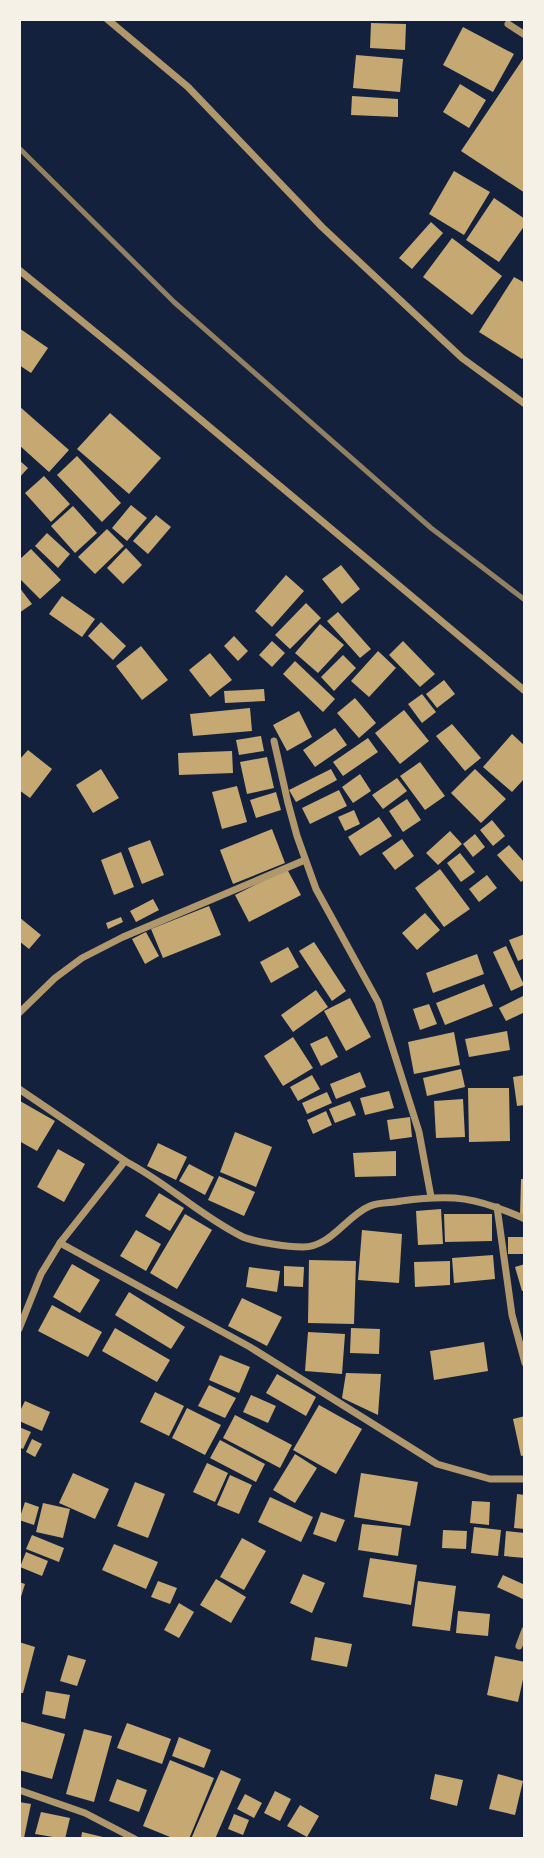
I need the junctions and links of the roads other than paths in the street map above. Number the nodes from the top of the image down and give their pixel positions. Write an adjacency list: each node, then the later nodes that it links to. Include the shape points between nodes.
1 (107, 19): 5 (street, via 188,87 322,227 462,358)
2 (508, 24): 3 (street)
3 (525, 35)
4 (19, 270): 6 (street)
5 (525, 404)
6 (525, 691)
7 (274, 741): 8 (street)
8 (305, 860): 9 (street, via 82,957); 12 (street, via 378,1002 419,1132)
9 (19, 1013)
10 (19, 1089): 11 (street)
11 (125, 1161): 12 (street, via 243,1237 287,1246 320,1242 370,1205); 15 (street)
12 (431, 1197): 13 (street, via 459,1197)
13 (497, 1207): 14 (street); 17 (street, via 512,1315)
14 (525, 1219)
15 (60, 1243): 16 (street, via 41,1274); 18 (street, via 250,1347 438,1464 490,1479)
16 (19, 1329)
17 (525, 1363)
18 (525, 1479)
19 (525, 1630): 20 (street)
20 (519, 1646)
21 (19, 1790): 22 (street, via 85,1813)
22 (120, 1835): 23 (street)
23 (135, 1839)

